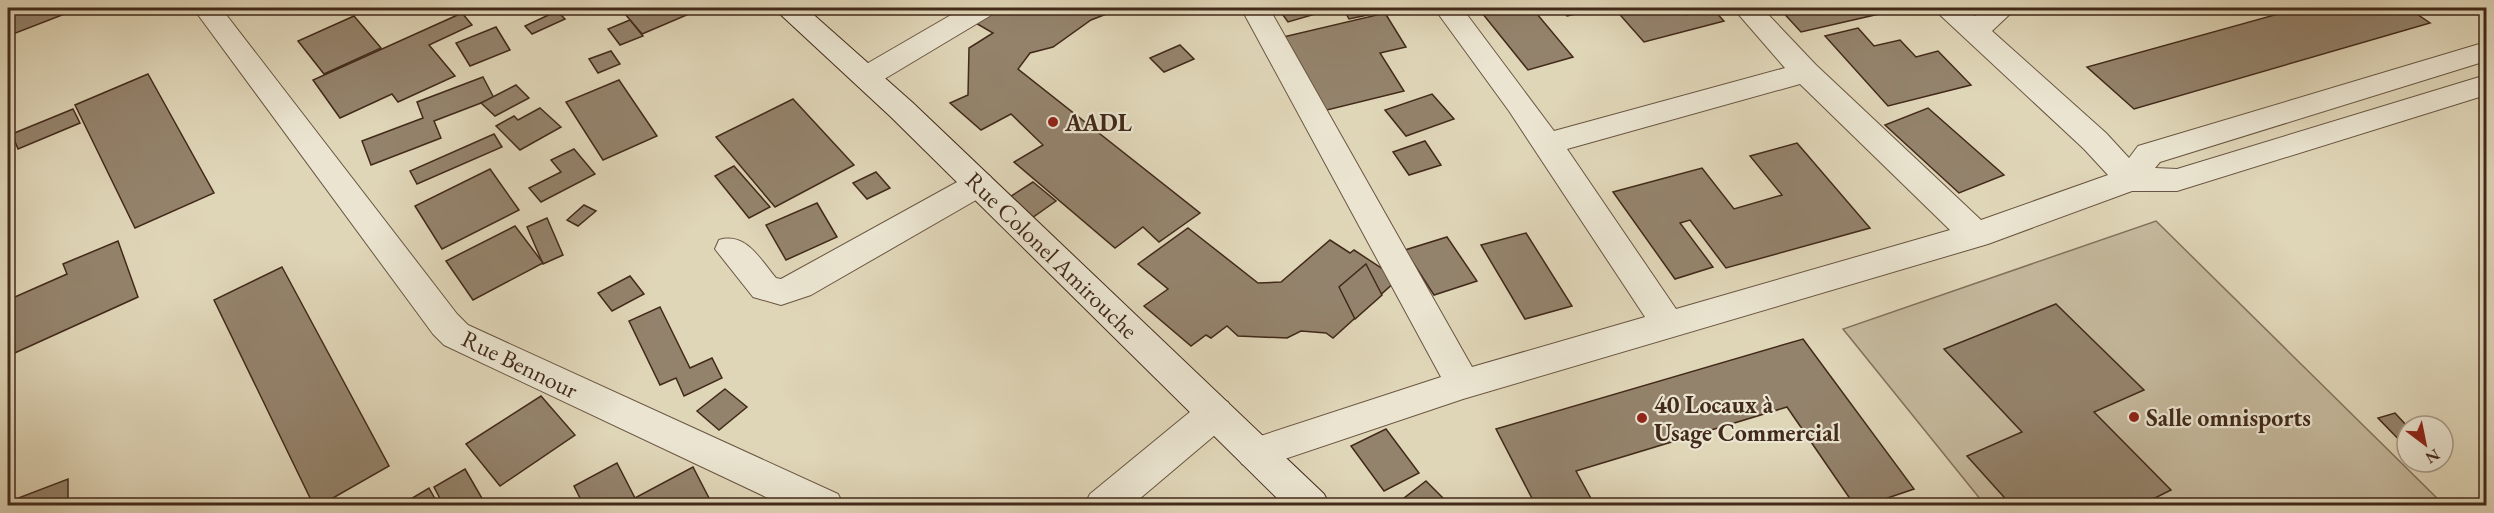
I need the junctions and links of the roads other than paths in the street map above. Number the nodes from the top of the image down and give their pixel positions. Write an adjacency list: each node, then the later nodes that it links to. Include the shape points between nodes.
1 (207, 8): 23 (street, Rue Bennour, via 456,335)
2 (790, 8): 12 (street, Rue Colonel Amirouche)
3 (983, 8): 12 (street)
4 (1255, 8): 20 (street)
5 (1448, 8): 14 (street)
6 (1747, 8): 11 (street)
7 (1949, 8): 9 (street)
8 (2000, 8): 9 (street)
9 (1975, 31): 15 (street, via 2095,141)
10 (2487, 51): 15 (street, via 2149,154)
11 (1806, 72): 14 (street); 17 (street)
12 (866, 77): 16 (street, Rue Colonel Amirouche)
13 (2487, 85): 15 (street, via 2177,180)
14 (1547, 144): 19 (street)
15 (2130, 179): 17 (street)
16 (979, 184): 18 (street, via 799,286 781,292 765,288); 21 (street, Rue Colonel Amirouche)
17 (1976, 235): 19 (street)
18 (731, 249)
19 (1668, 325): 20 (street)
20 (1463, 384): 22 (street)
21 (1215, 413): 22 (street, Rue Colonel Amirouche); 24 (street)
22 (1255, 453): 25 (street, Rue Colonel Amirouche)
23 (825, 506)
24 (1102, 506)
25 (1311, 506)

